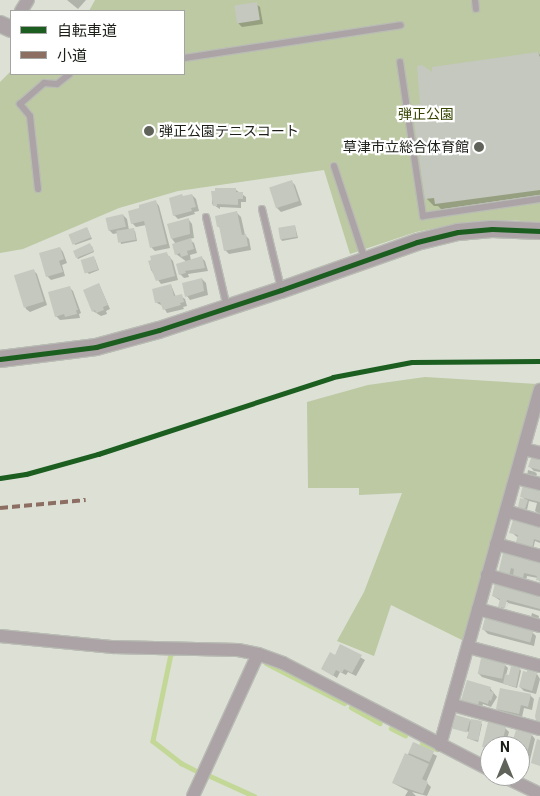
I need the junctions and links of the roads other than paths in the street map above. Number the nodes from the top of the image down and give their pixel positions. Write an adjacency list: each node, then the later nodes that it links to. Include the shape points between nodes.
1 (475, 0): 2 (lane)
2 (476, 9)
3 (401, 25): 4 (lane)
4 (185, 58)
5 (400, 62): 9 (lane, via 423,216)
6 (69, 75): 8 (lane, via 57,84 44,82 20,104 30,116)
7 (334, 166): 13 (lane)
8 (38, 189)
9 (540, 199)
10 (262, 209): 14 (lane)
11 (206, 216): 15 (lane)
12 (540, 230): 13 (street, via 458,232 417,242)
13 (365, 261): 14 (street)
14 (281, 290): 15 (street)
15 (227, 307): 16 (street, via 96,347)
16 (0, 359)
17 (540, 390): 18 (street)
18 (536, 419): 19 (street)
19 (524, 449): 20 (street); 21 (street)
20 (540, 453)
21 (516, 478): 22 (street); 23 (street)
22 (540, 484)
23 (506, 511): 24 (street); 25 (street)
24 (540, 521)
25 (496, 544): 26 (street); 27 (street)
26 (540, 556)
27 (487, 575): 28 (street); 29 (street)
28 (540, 590)
29 (478, 609): 30 (street); 32 (street)
30 (540, 626)
31 (0, 636): 33 (street, via 112,647 238,650)
32 (468, 647): 34 (street); 35 (street)
33 (258, 654): 37 (street, via 283,663); 41 (street)
34 (539, 661)
35 (453, 705): 36 (street); 37 (street)
36 (540, 729)
37 (440, 745): 38 (street)
38 (480, 765)
39 (524, 786): 40 (street)
40 (540, 794)
41 (193, 796)

